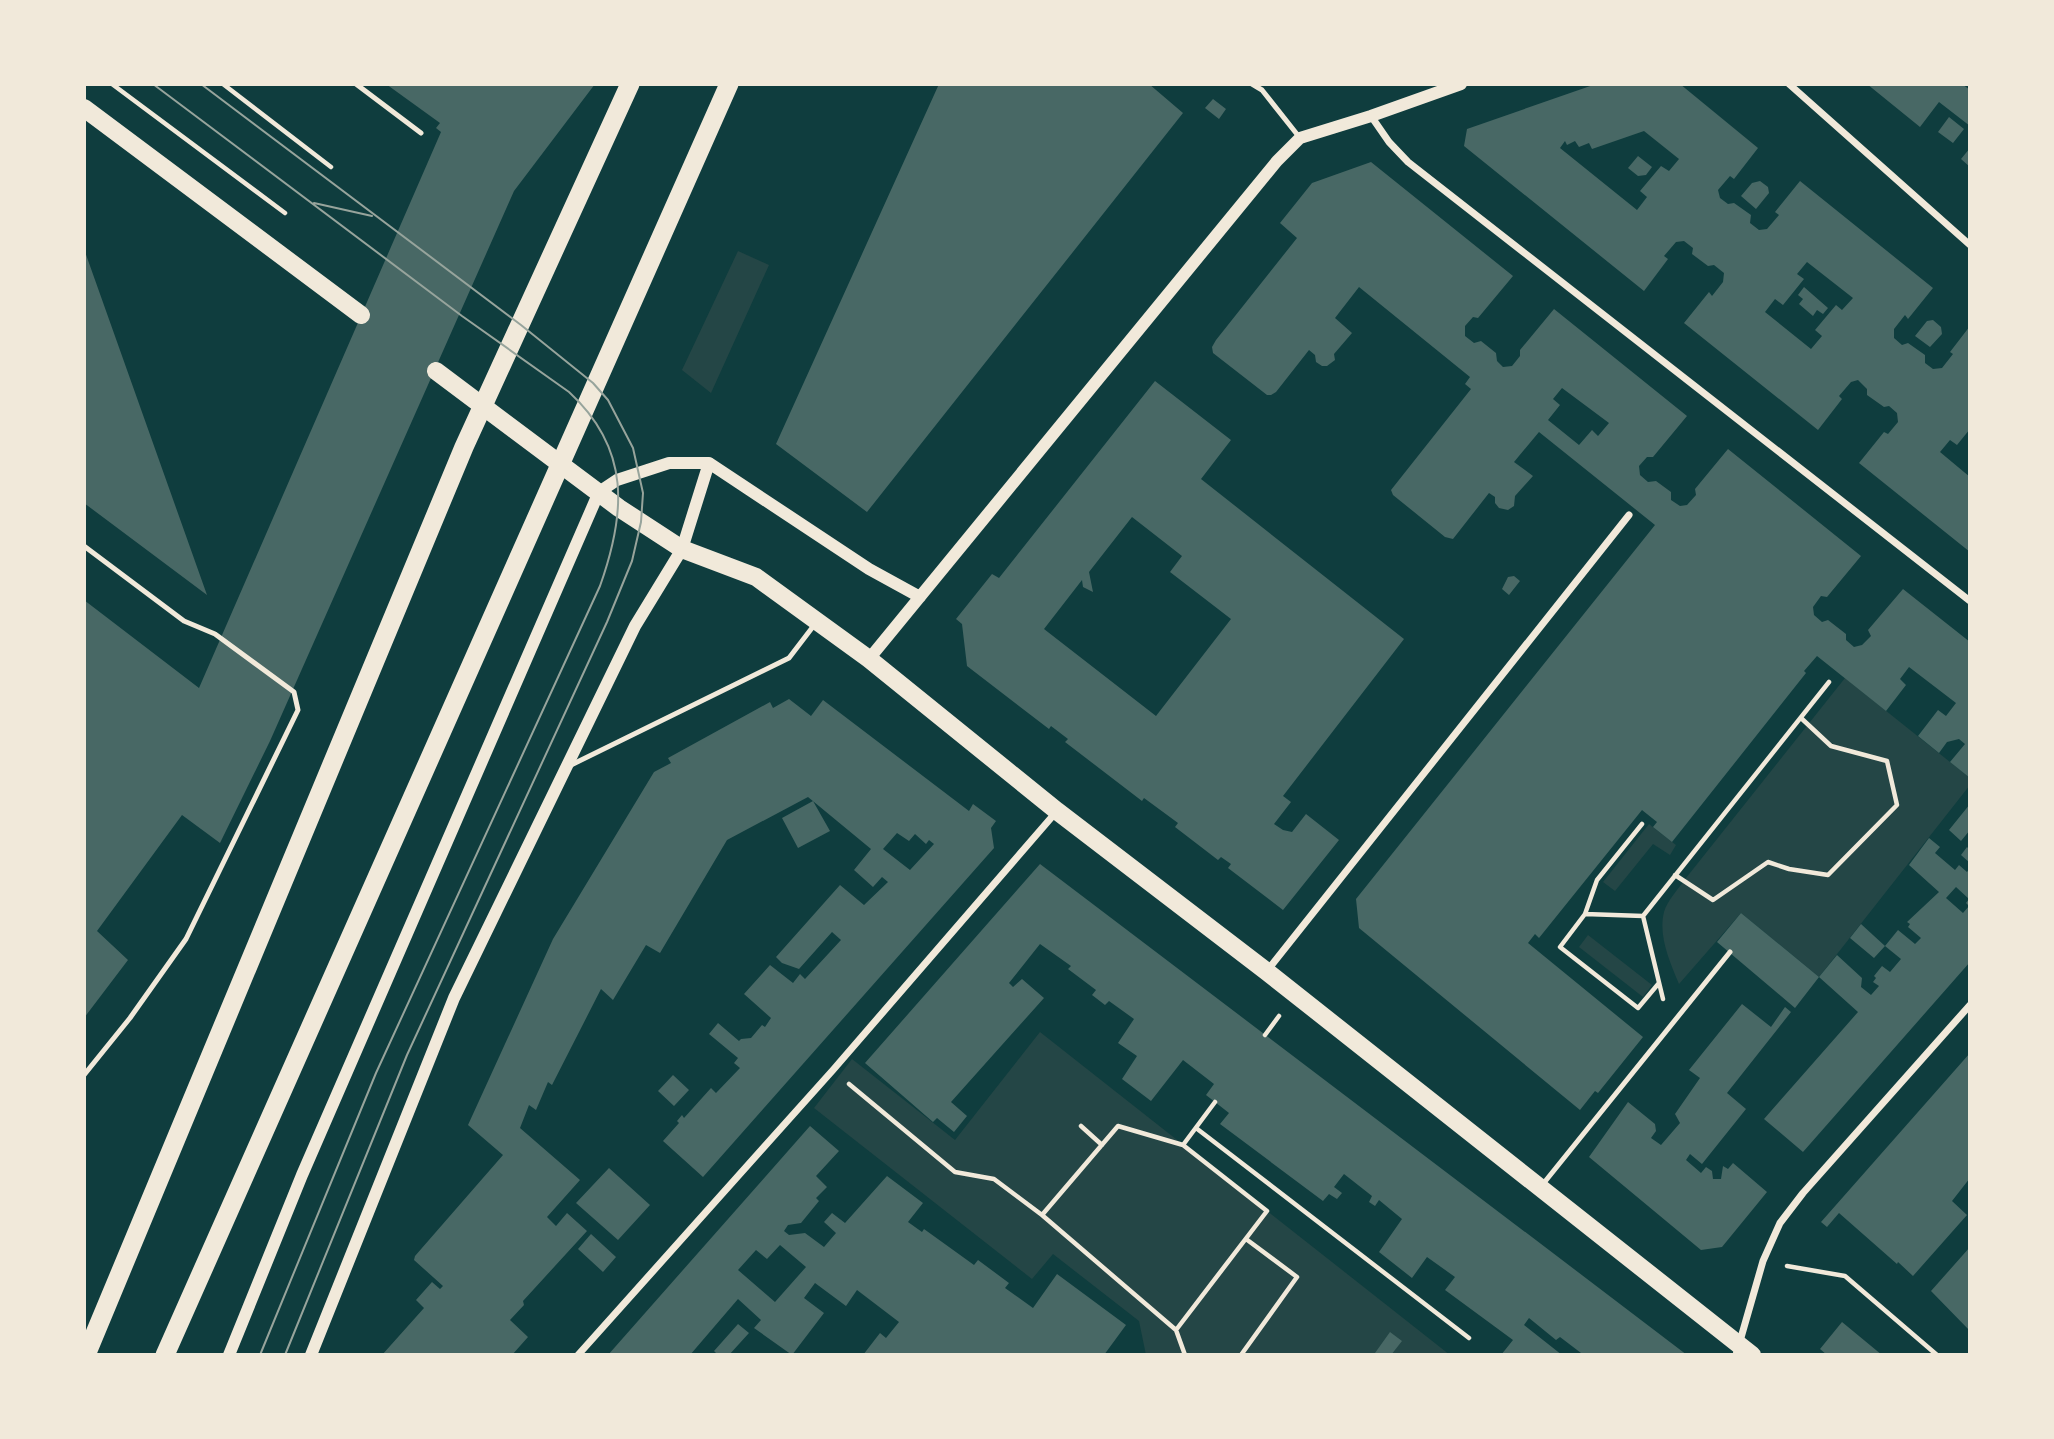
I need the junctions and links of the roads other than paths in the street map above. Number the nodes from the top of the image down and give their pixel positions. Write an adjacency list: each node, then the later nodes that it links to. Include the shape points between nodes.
1 (356, 84): 9 (lane)
2 (631, 84): 31 (highway, via 464,447)
3 (729, 84): 32 (highway)
4 (1252, 84): 10 (lane)
5 (1461, 84): 8 (street)
6 (1789, 84): 11 (street)
7 (84, 107): 12 (main road)
8 (1371, 117): 10 (street); 20 (street, via 1408,162)
9 (421, 132)
10 (1300, 138): 19 (street)
11 (1970, 245)
12 (361, 315)
13 (436, 371): 15 (main road)
14 (709, 463): 15 (street, via 669,463 617,480); 18 (street); 19 (street, via 869,569)
15 (599, 492): 18 (main road); 33 (street, via 302,1175)
16 (1629, 515): 26 (street)
17 (84, 546): 28 (lane, via 184,621 215,634 294,692 298,700 298,710 186,939)
18 (682, 548): 21 (main road, via 756,577); 23 (street, via 644,608)
19 (920, 597): 22 (street)
20 (1970, 601)
21 (817, 621): 22 (main road); 23 (lane, via 789,658)
22 (869, 659): 24 (main road)
23 (566, 767): 34 (street, via 454,998)
24 (1057, 811): 26 (main road); 35 (street)
25 (1730, 952): 29 (lane)
26 (1266, 971): 29 (main road)
27 (1970, 1005): 30 (street, via 1780,1223 1763,1261)
28 (84, 1075)
29 (1540, 1187): 30 (main road)
30 (1743, 1351)
31 (86, 1355)
32 (165, 1355)
33 (229, 1355)
34 (312, 1355)
35 (578, 1355)

